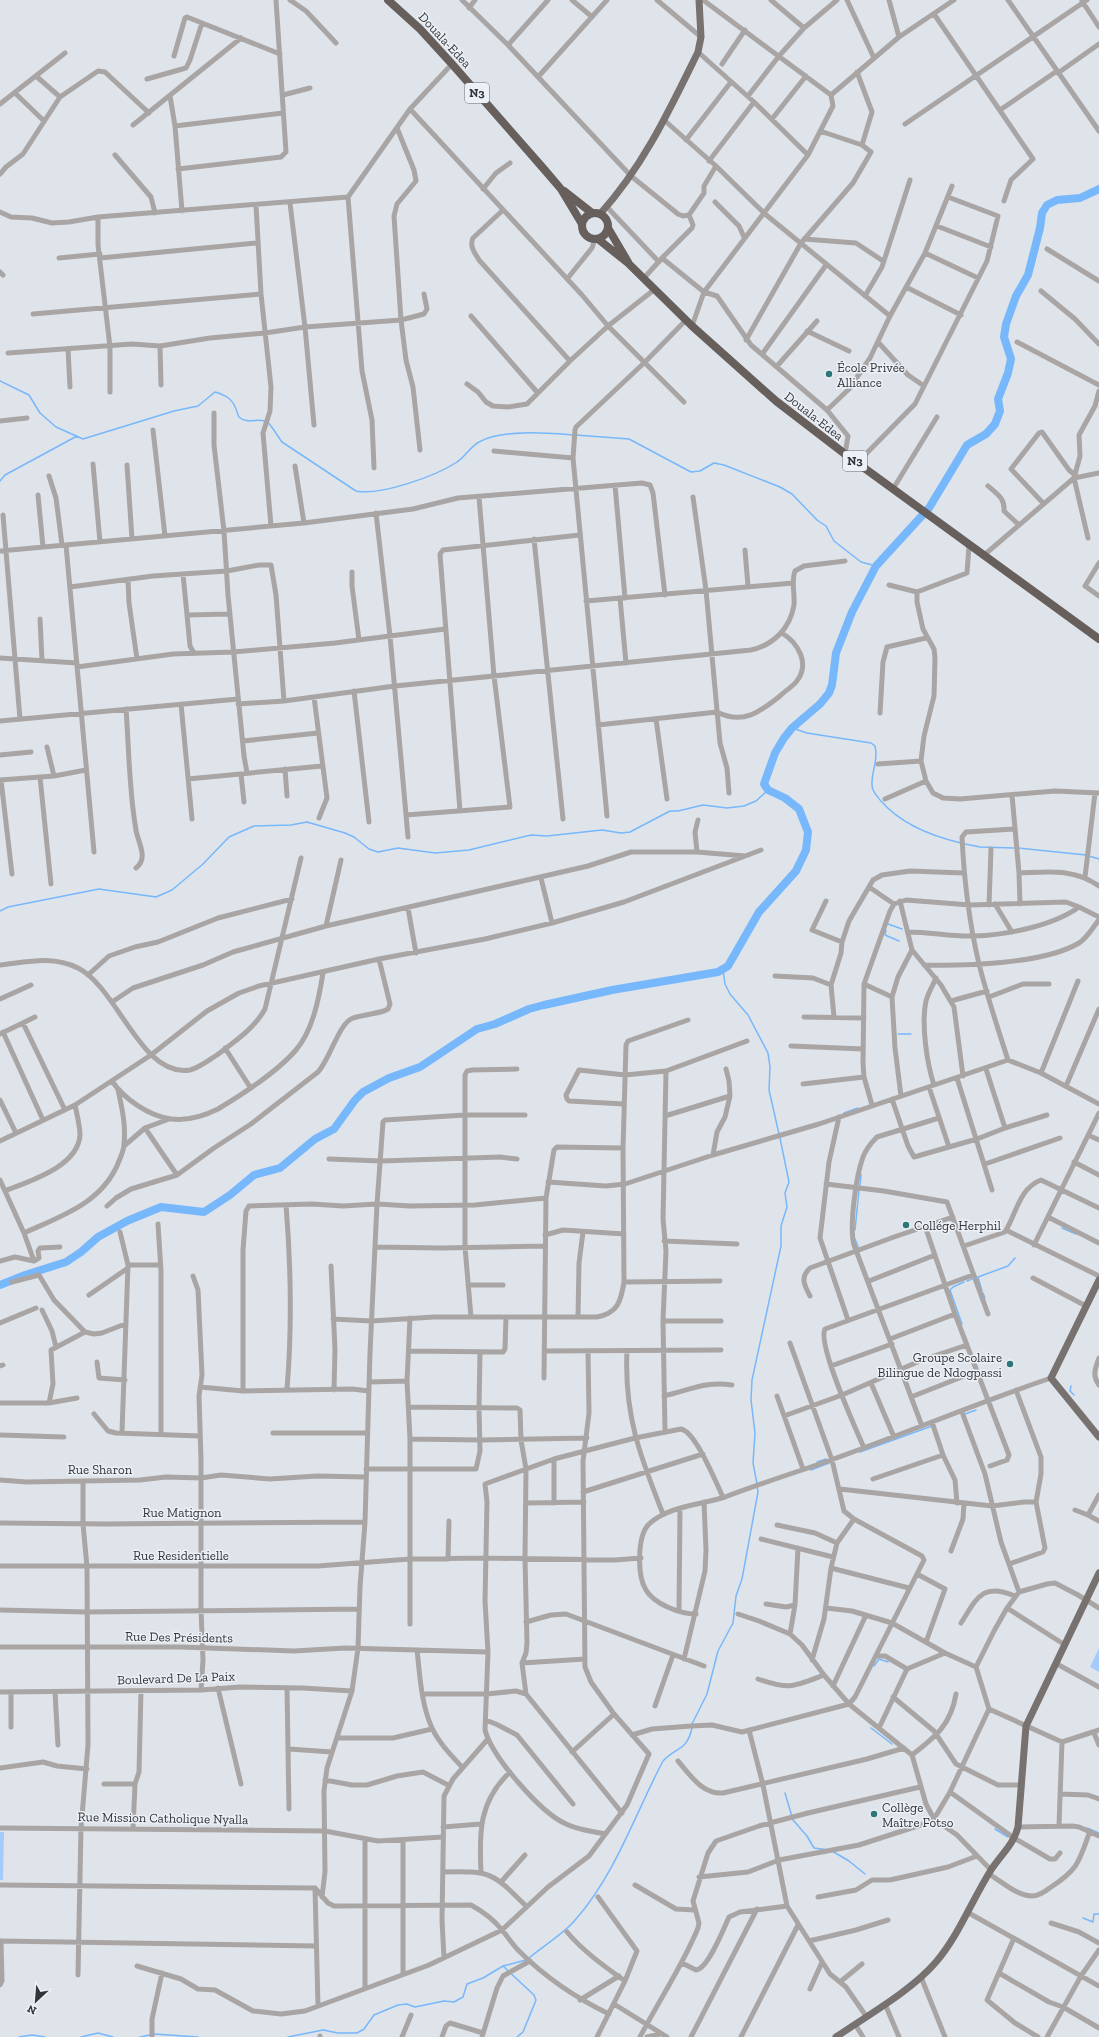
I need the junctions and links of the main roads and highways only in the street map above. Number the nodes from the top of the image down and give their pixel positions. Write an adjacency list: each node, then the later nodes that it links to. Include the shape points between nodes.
1 (388, 0): 3 (highway, Douala-Edea / N3, via 420,29)
2 (699, 0): 4 (main road, via 701,37 698,52 664,120 631,176 607,207)
3 (562, 189): 4 (highway, Douala-Edea / N3); 5 (highway, Douala-Edea / N3)
4 (596, 214): 5 (highway, via 584,219); 6 (highway, N3, via 606,220)
5 (582, 224): 7 (highway, N3, via 585,234)
6 (608, 228): 7 (highway, via 604,235); 8 (highway, Douala-Edea / N3)
7 (596, 239): 8 (highway, Douala-Edea / N3)
8 (628, 263): 9 (highway, Douala-Edea / N3, via 689,323 776,401 969,546)
9 (1099, 639)
10 (1099, 1280): 11 (main road, via 1051,1378)
11 (1099, 1437)
12 (1099, 1573): 13 (main road, via 1026,1726 1018,1827 1014,1838 990,1872 936,1962 921,1977)
13 (836, 2037)

